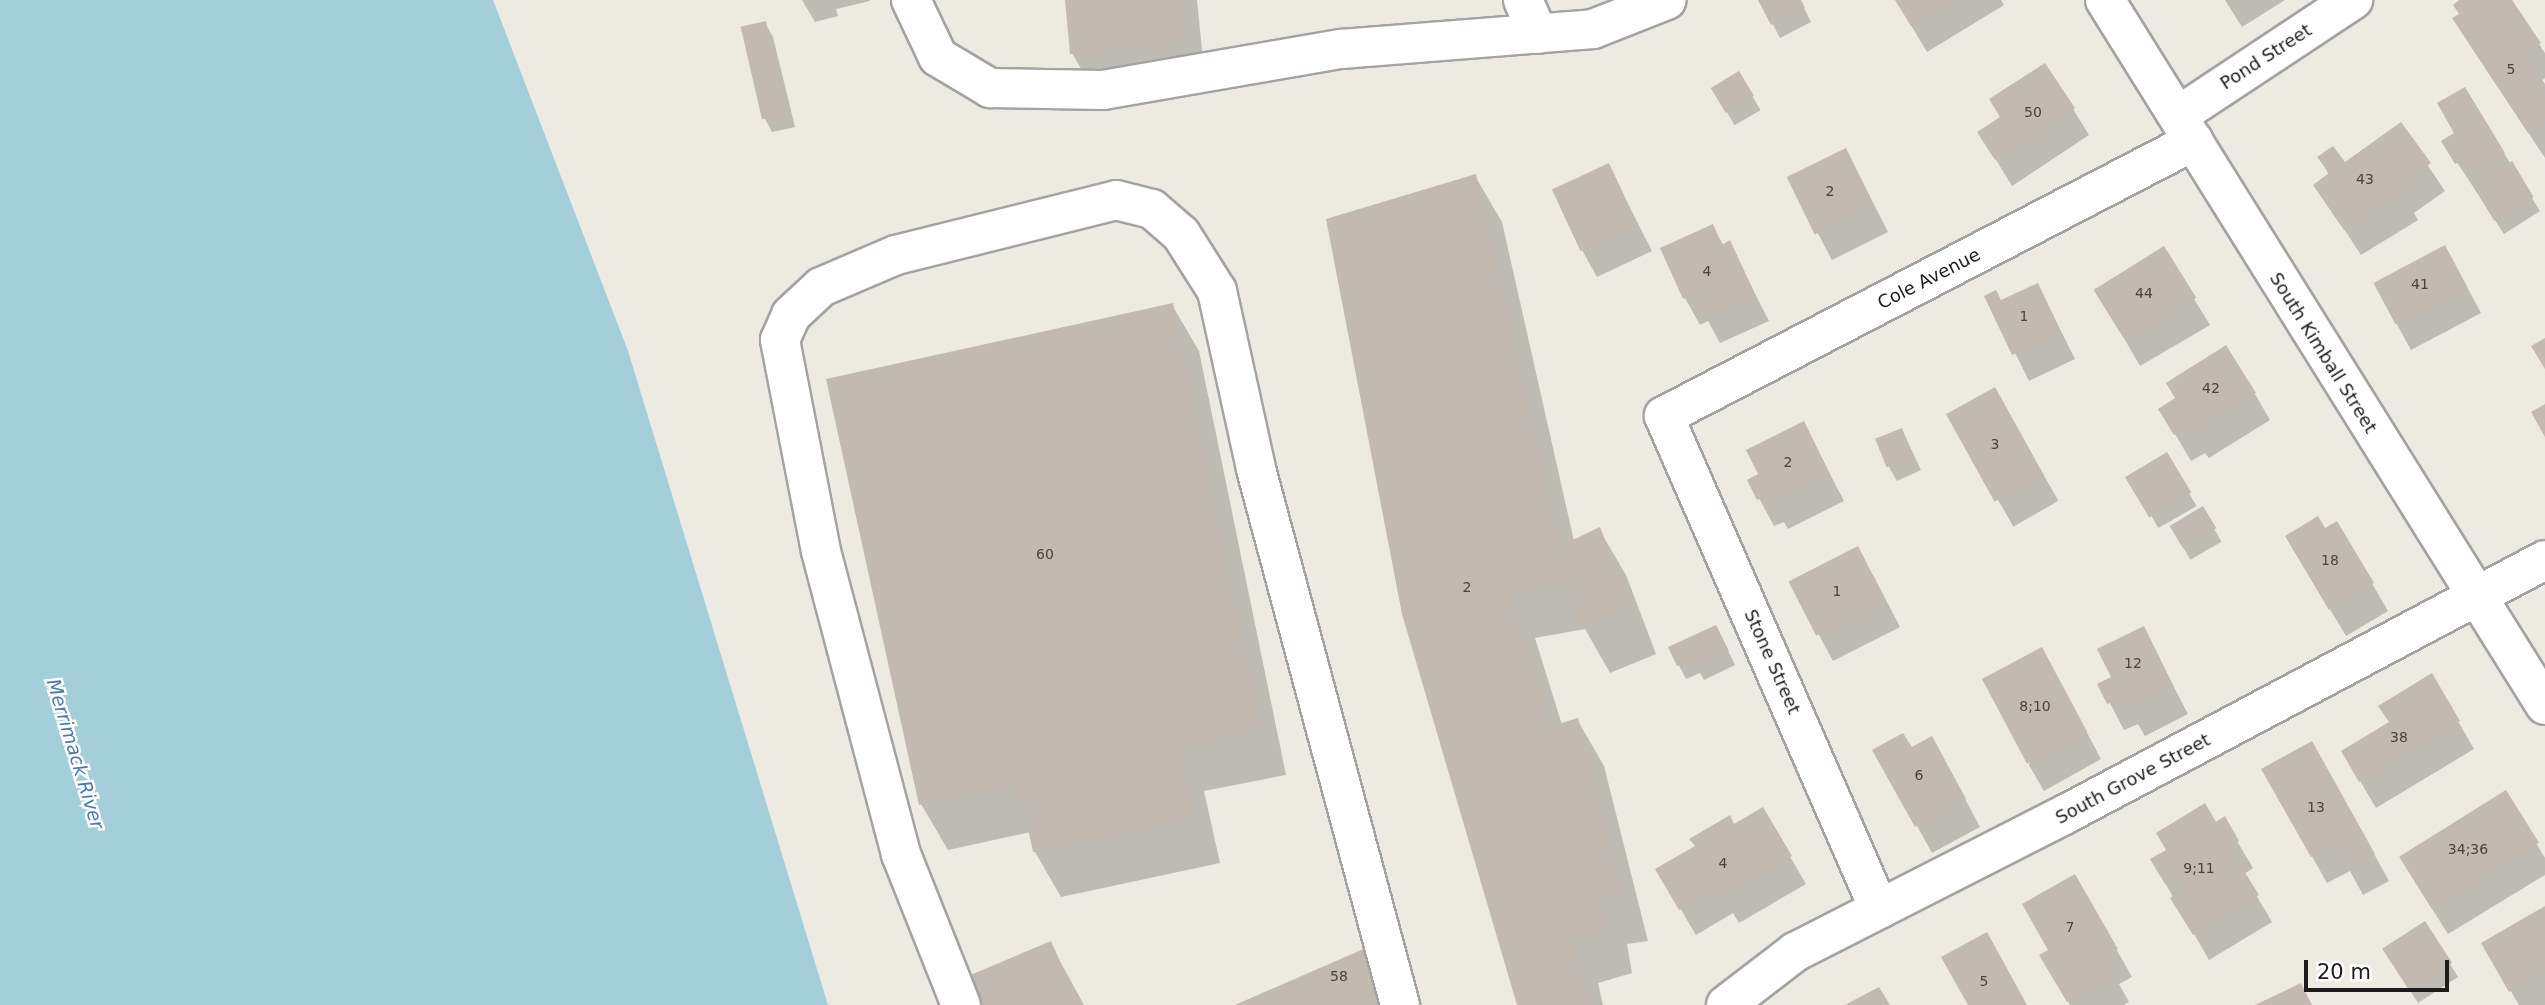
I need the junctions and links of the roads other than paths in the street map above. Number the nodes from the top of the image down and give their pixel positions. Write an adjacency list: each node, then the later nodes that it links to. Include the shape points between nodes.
1 (911, 0): 5 (street, via 938,58 990,88 1102,90)
2 (1667, 0): 5 (street, via 1593,29)
3 (2105, 0): 6 (street, South Kimball Street)
4 (2353, 0): 6 (street, Pond Street)
5 (1531, 17)
6 (2186, 128): 7 (street, Cole Avenue); 9 (street, South Kimball Street)
7 (1664, 416): 11 (street, Stone Street)
8 (2545, 560): 9 (street, South Grove Street)
9 (2477, 597): 10 (street, South Kimball Street); 11 (street, South Grove Street)
10 (2545, 705)
11 (1879, 909): 14 (street, South Grove Street, via 1795,952)
12 (961, 1005): 13 (street, via 901,854 821,551 780,340 791,314 821,286 896,255 1116,200 1152,209 1181,234 1217,291 1256,469)
13 (1400, 1005)
14 (1726, 1005)

